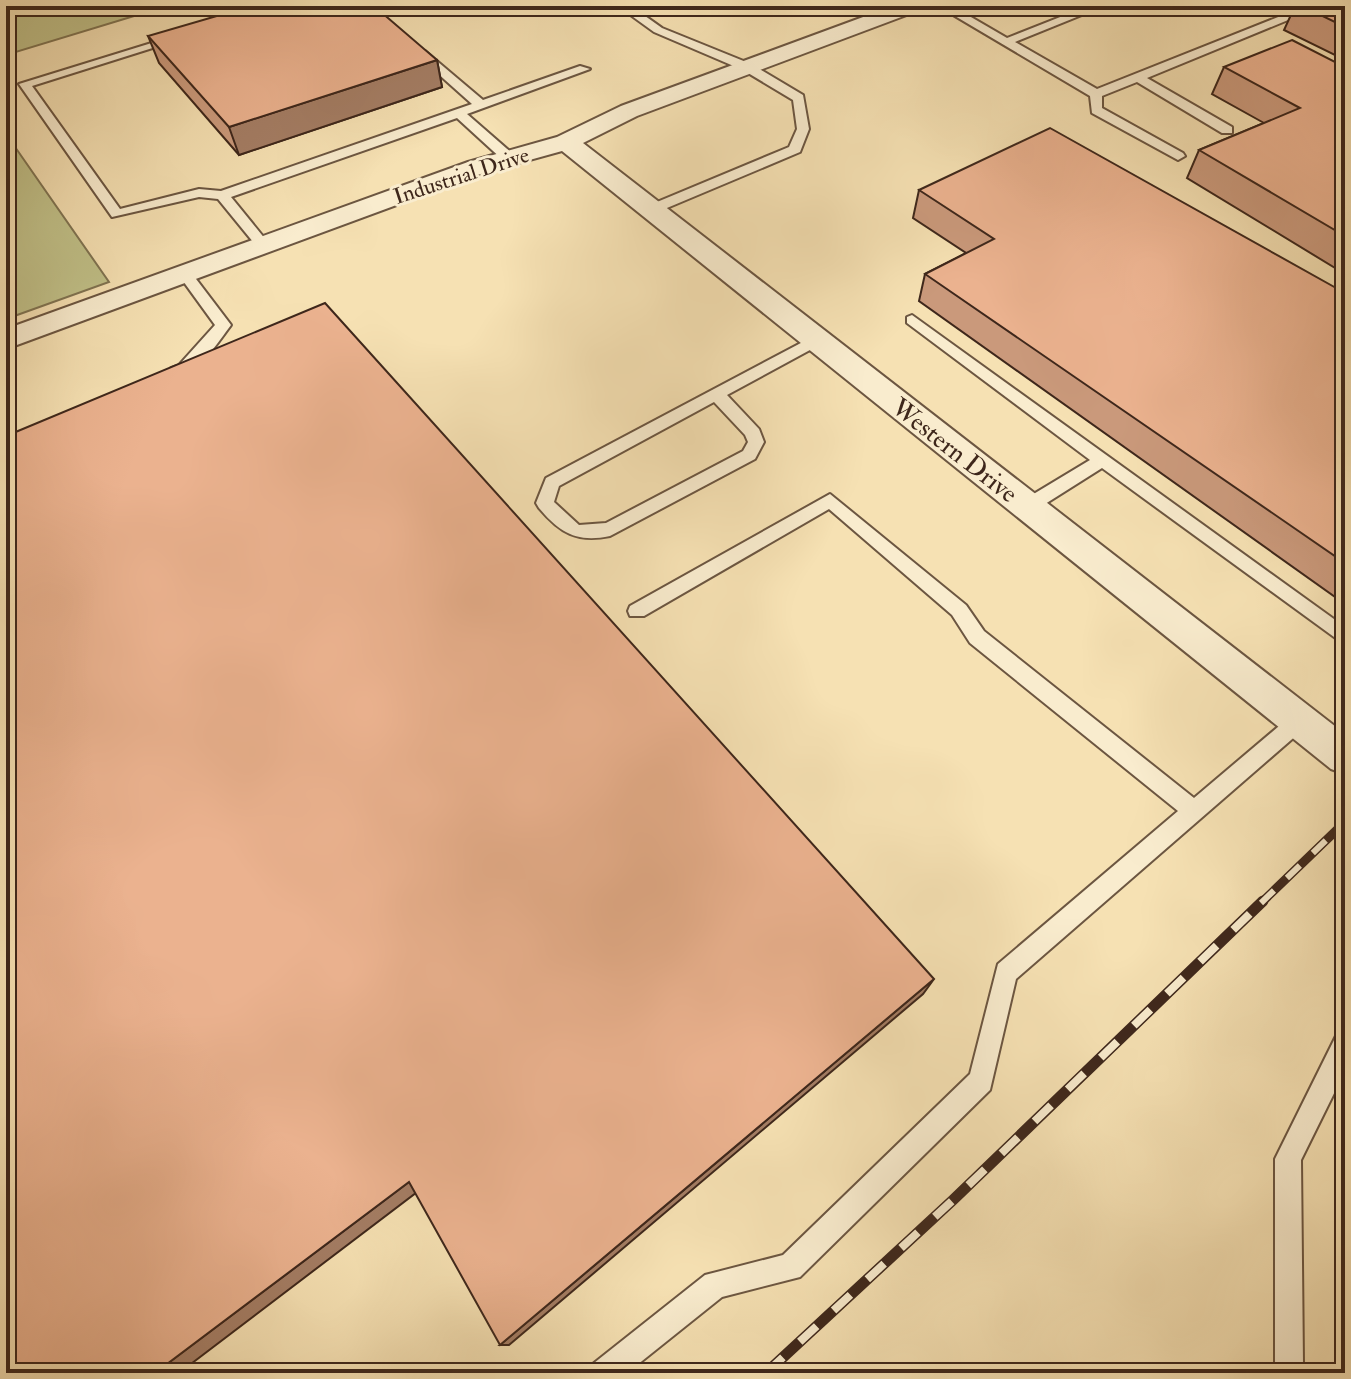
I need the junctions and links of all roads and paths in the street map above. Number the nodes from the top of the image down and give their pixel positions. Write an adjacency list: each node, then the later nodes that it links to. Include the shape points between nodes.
1 (624, 6): 9 (lane, via 658,30)
2 (913, 6): 9 (street, Industrial Drive)
3 (944, 6): 7 (lane)
4 (1098, 6): 7 (lane)
5 (1316, 6): 11 (lane)
6 (182, 37): 19 (lane, via 25,84 117,214 199,193)
7 (1006, 42): 12 (lane)
8 (415, 48): 13 (lane)
9 (747, 67): 16 (street, Industrial Drive, via 629,111); 20 (lane, via 799,98 803,129 795,149)
10 (584, 69): 13 (lane)
11 (1137, 77): 12 (lane); 15 (lane)
12 (1096, 94): 17 (lane, via 1096,110)
13 (481, 105): 14 (lane)
14 (459, 113): 18 (lane); 19 (lane)
15 (1227, 130)
16 (566, 142): 18 (street, Industrial Drive); 20 (street, Western Drive)
17 (1178, 156)
18 (509, 158): 21 (street, Industrial Drive)
19 (222, 195): 21 (lane)
20 (650, 210): 25 (street, Western Drive)
21 (263, 245): 22 (street, Industrial Drive)
22 (185, 274): 24 (street, Industrial Drive); 26 (lane, via 223,325 185,369)
23 (912, 320): 28 (lane)
24 (6, 339)
25 (816, 340): 27 (lane); 29 (street, Western Drive)
26 (158, 380)
27 (718, 396): 27 (lane, via 552,482 545,503 566,529 589,535 610,529 749,455 756,442 753,433)
28 (1102, 460): 29 (lane); 31 (lane)
29 (1028, 506): 32 (street, Western Drive)
30 (637, 611): 34 (lane, via 830,500 959,610 977,637)
31 (1345, 637)
32 (1299, 721): 33 (street, Western Drive); 34 (lane)
33 (1345, 757)
34 (1194, 811): 36 (lane, via 1006,972 981,1081 790,1267 715,1285)
35 (1345, 1045): 37 (lane, via 1288,1159)
36 (604, 1373)
37 (1286, 1373)

